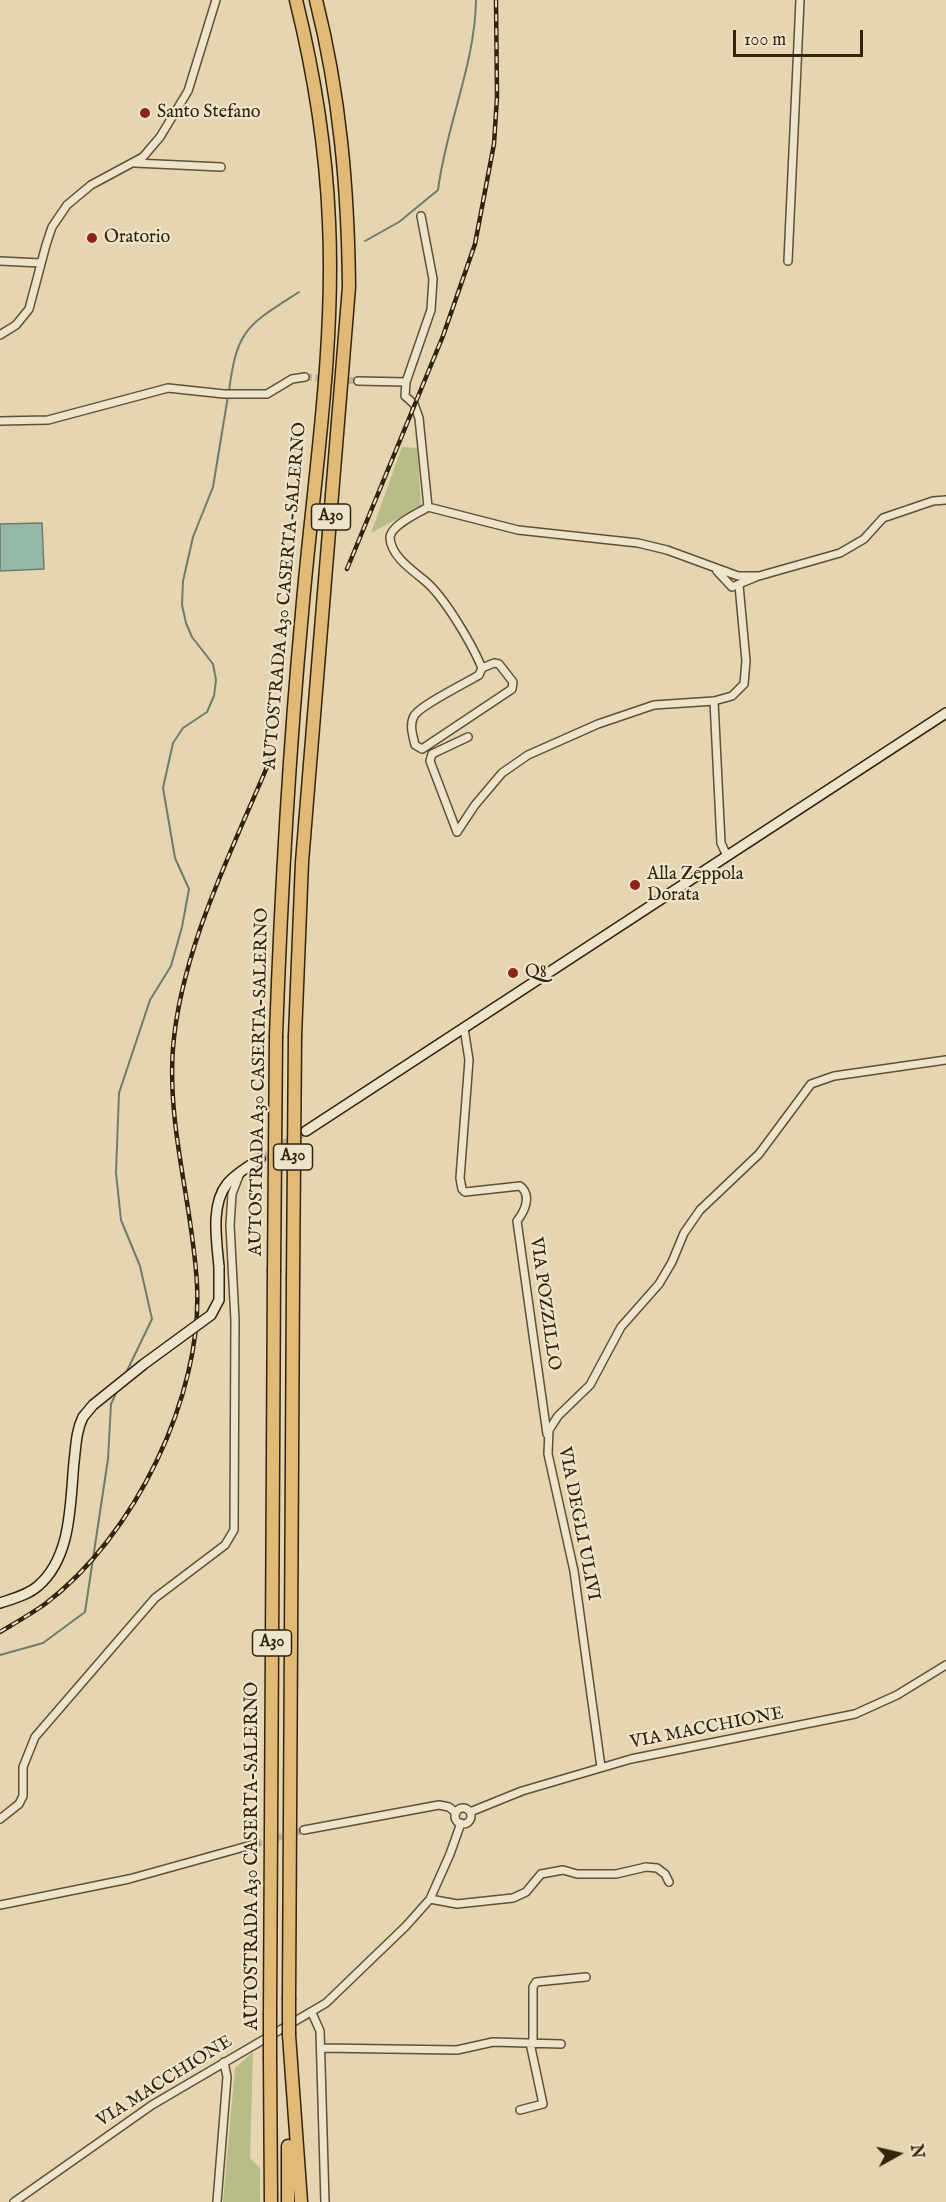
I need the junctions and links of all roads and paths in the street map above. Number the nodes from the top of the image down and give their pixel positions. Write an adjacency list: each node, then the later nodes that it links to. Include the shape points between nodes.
1 (216, 0): 5 (street, via 188,91 160,137 144,157)
2 (296, 0): 55 (highway, AUTOSTRADA A30 CASERTA-SALERNO / A30, bridge, via 310,56 329,223 328,310 287,791 276,1036)
3 (316, 0): 47 (highway, AUTOSTRADA A30 CASERTA-SALERNO / A30, bridge, via 330,56 342,138 349,287 302,862 295,1036)
4 (800, 0): 9 (street)
5 (133, 163): 6 (street); 10 (street, via 91,185 67,205 52,228)
6 (220, 167)
7 (421, 216): 14 (street, via 433,279 431,310)
8 (0, 261): 10 (street)
9 (788, 261)
10 (41, 263): 11 (street, via 29,309 16,325)
11 (0, 335)
12 (305, 377): 15 (street, via 292,379 267,394 168,388 48,420)
13 (358, 381): 14 (street)
14 (406, 382): 17 (street, via 405,396 420,418)
15 (0, 421)
16 (946, 500): 20 (street, via 883,518 864,539 840,553)
17 (428, 507): 18 (street, via 518,531 638,543); 22 (street, via 392,530 394,549 409,570 438,593)
18 (713, 567): 19 (street); 21 (street)
19 (736, 575): 20 (street); 21 (street)
20 (759, 576): 21 (street)
21 (735, 584): 23 (street, via 744,616 744,684 732,696)
22 (482, 668): 22 (street, via 479,675 424,705 414,716 411,729 415,745 422,749 512,689 513,682 499,664)
23 (714, 701): 25 (street, via 654,705 528,755 502,773 457,832 430,761 432,754); 26 (street, via 721,843)
24 (946, 713): 26 (main road)
25 (468, 737)
26 (727, 856): 27 (main road)
27 (464, 1028): 29 (main road); 32 (street, VIA POZZILLO, via 468,1060 462,1189 480,1192 520,1186 525,1194 527,1205 517,1221)
28 (946, 1060): 32 (street, VIA DEGLI ULIVI, via 845,1074 811,1084 759,1154 700,1210 659,1284 621,1327 590,1385 558,1416)
29 (306, 1131)
30 (260, 1159): 31 (main road)
31 (240, 1173): 33 (main road, bridge, via 222,1193 217,1226 219,1300 211,1315 144,1364 83,1417 62,1550 36,1588); 38 (street, via 232,1194 230,1225 235,1320 234,1530 225,1545 155,1598 35,1737 23,1767 23,1796)
32 (548, 1437): 35 (street, VIA DEGLI ULIVI, via 548,1454 574,1571)
33 (0, 1603)
34 (946, 1665): 35 (street, VIA MACCHIONE, via 897,1695 855,1714)
35 (601, 1767): 36 (street, VIA MACCHIONE)
36 (470, 1812): 37 (street, via 464,1808); 39 (street, via 469,1821)
37 (456, 1813): 39 (street); 40 (street, via 439,1805)
38 (0, 1819)
39 (461, 1823): 43 (street, VIA MACCHIONE)
40 (304, 1830)
41 (255, 1844): 44 (street, via 129,1879)
42 (669, 1882): 43 (street, via 657,1868 616,1874 563,1870 541,1874 526,1892 513,1898 458,1904)
43 (430, 1899): 46 (street, VIA MACCHIONE, via 350,1981)
44 (0, 1905)
45 (586, 1977): 48 (street, via 536,1982)
46 (312, 2013): 50 (street, via 320,2031); 51 (street, VIA MACCHIONE)
47 (289, 2035): 56 (highway, A30); 57 (highway)
48 (531, 2043): 49 (street); 50 (street, via 493,2043 457,2050); 52 (street, via 543,2104)
49 (561, 2044)
50 (321, 2048): 58 (street)
51 (224, 2062): 53 (street, VIA MACCHIONE, via 152,2105); 54 (street, via 227,2077)
52 (520, 2110)
53 (14, 2202)
54 (217, 2202)
55 (271, 2202)
56 (288, 2202)
57 (301, 2202)
58 (325, 2202)

